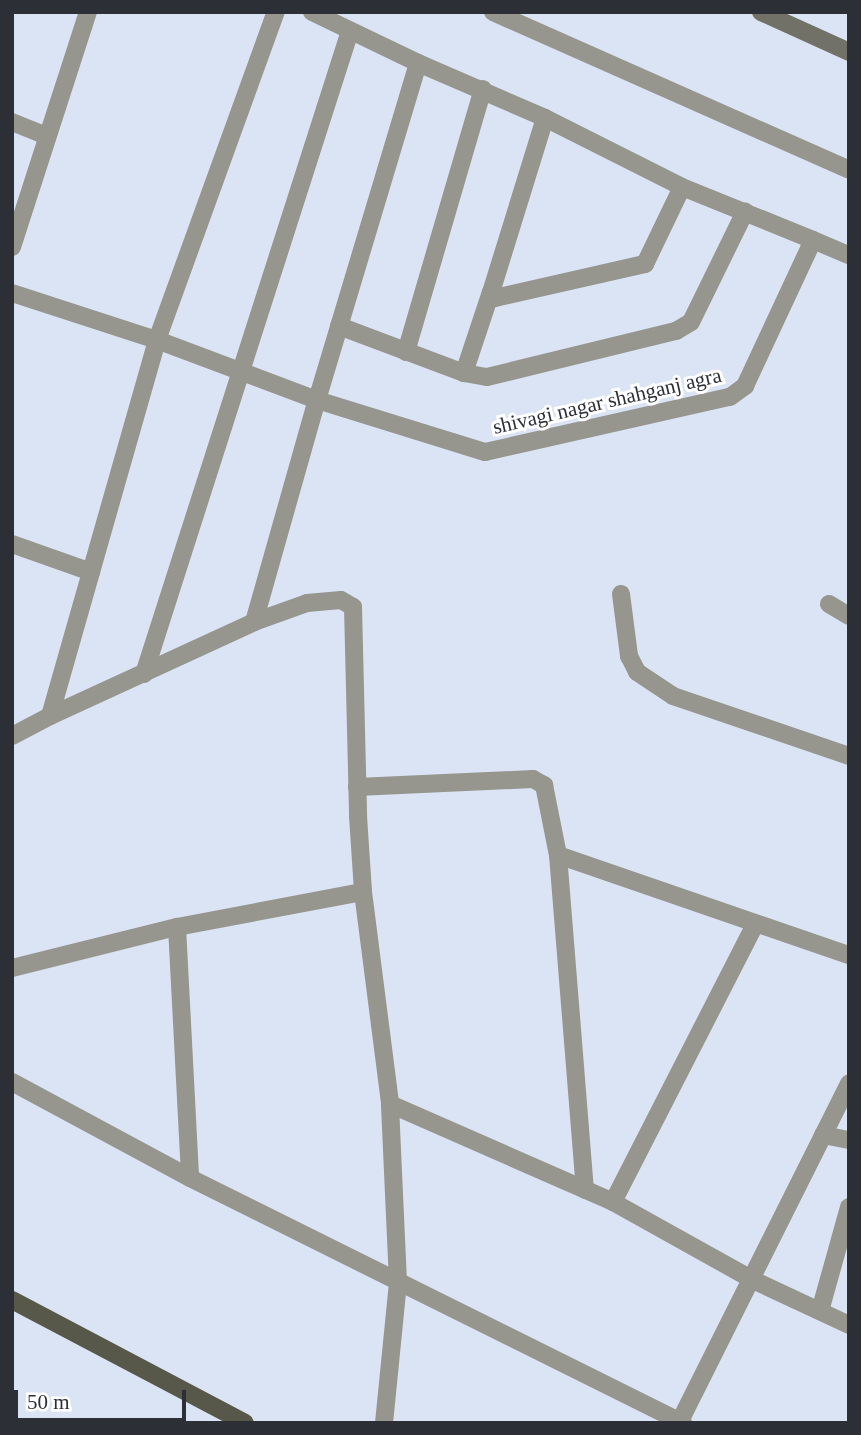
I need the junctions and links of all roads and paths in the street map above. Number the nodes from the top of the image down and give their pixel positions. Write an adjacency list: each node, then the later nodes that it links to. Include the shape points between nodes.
1 (88, 12): 12 (street)
2 (276, 12): 22 (street)
3 (312, 12): 6 (street)
4 (493, 12): 13 (street)
5 (761, 12): 7 (main road)
6 (350, 31): 8 (street); 24 (street)
7 (849, 51)
8 (418, 63): 9 (street); 21 (street)
9 (483, 89): 10 (street); 23 (street)
10 (545, 118): 14 (street); 19 (street)
11 (12, 122): 12 (street)
12 (47, 136): 17 (street)
13 (849, 170)
14 (682, 187): 15 (street); 19 (street, via 648,260 640,266 500,298)
15 (745, 212): 16 (street); 25 (street, via 691,322 684,327 490,377)
16 (813, 240): 18 (street); 26 (street, shivagi nagar shahganj agra, via 745,386 730,397 485,452)
17 (12, 247)
18 (849, 255)
19 (491, 292): 25 (street)
20 (12, 293): 22 (street, shivagi nagar shahganj agra)
21 (339, 326): 23 (street); 26 (street)
22 (157, 340): 24 (street, shivagi nagar shahganj agra); 28 (street)
23 (406, 352): 25 (street)
24 (239, 371): 26 (street, shivagi nagar shahganj agra); 33 (street)
25 (464, 373)
26 (317, 400): 32 (street)
27 (12, 544): 28 (street)
28 (91, 572): 34 (street)
29 (621, 594): 36 (street, via 629,656 637,672 673,696)
30 (829, 604): 31 (street)
31 (849, 615)
32 (254, 622): 33 (street); 37 (street, via 307,603 341,600 354,607)
33 (144, 674): 34 (street)
34 (50, 716): 35 (street)
35 (12, 736)
36 (849, 756)
37 (357, 787): 38 (street, via 540,780); 39 (street)
38 (558, 855): 40 (street); 50 (street)
39 (363, 892): 41 (street); 46 (street)
40 (755, 925): 42 (street); 51 (street)
41 (177, 927): 43 (street); 49 (street)
42 (849, 955)
43 (12, 968)
44 (12, 1082): 49 (street)
45 (849, 1083): 47 (street)
46 (390, 1104): 50 (street); 54 (street)
47 (823, 1135): 48 (street); 53 (street)
48 (849, 1140)
49 (190, 1178): 54 (street)
50 (585, 1190): 51 (street)
51 (613, 1202): 53 (street)
52 (849, 1208): 56 (street)
53 (753, 1280): 56 (street); 58 (street)
54 (398, 1282): 58 (street); 60 (street)
55 (12, 1300): 59 (main road)
56 (820, 1311): 57 (street)
57 (849, 1325)
58 (681, 1422)
59 (245, 1423)
60 (384, 1423)

